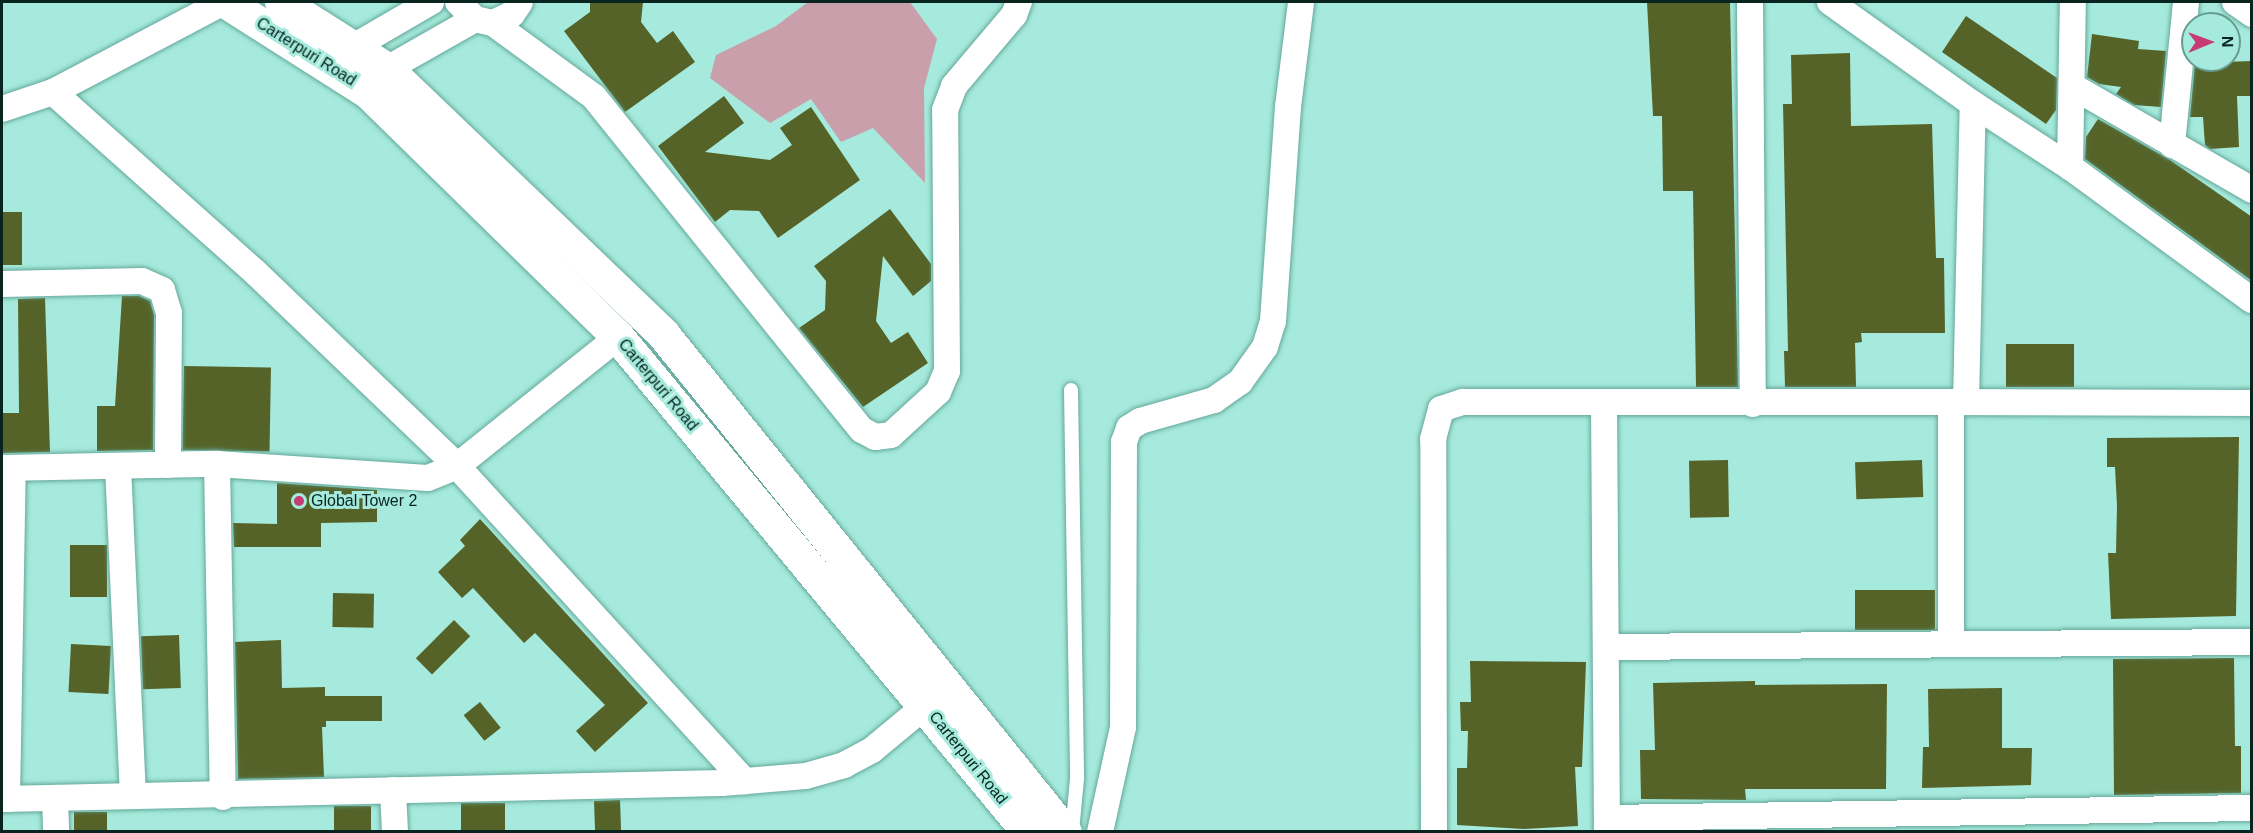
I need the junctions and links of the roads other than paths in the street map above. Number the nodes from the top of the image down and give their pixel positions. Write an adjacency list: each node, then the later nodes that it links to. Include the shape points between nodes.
1 (225, 2): 14 (main road, Carterpuri Road); 17 (street)
2 (281, 2): 14 (main road, Carterpuri Road)
3 (431, 2): 14 (street)
4 (520, 2): 12 (street, via 512,14)
5 (1019, 2): 12 (street, via 1014,15 954,86 945,110 947,371 938,392 891,435 875,437 862,430 594,98)
6 (1301, 2): 54 (street, via 1288,107 1273,321 1265,347 1240,382 1214,400 1140,421 1129,428 1124,442 1123,727)
7 (1750, 2): 30 (street)
8 (1830, 2): 18 (street)
9 (2073, 2): 16 (street)
10 (2186, 2): 20 (street)
11 (2235, 2): 13 (street)
12 (475, 14): 15 (street)
13 (2252, 14)
14 (347, 59): 15 (main road, Carterpuri Road)
15 (378, 80): 25 (main road, Carterpuri Road); 52 (main road, Carterpuri Road, via 663,334)
16 (2072, 86): 20 (street); 21 (street)
17 (53, 92): 19 (street); 34 (street, via 256,273)
18 (1973, 104): 21 (street); 27 (street)
19 (2, 109)
20 (2172, 145): 22 (street)
21 (2070, 166): 24 (street)
22 (2252, 190)
23 (2, 284): 32 (street, via 142,281 162,290 169,313)
24 (2252, 300)
25 (618, 337): 34 (street); 39 (main road, Carterpuri Road)
26 (1071, 390): 53 (lane, via 1077,779)
27 (1958, 402): 29 (street); 30 (street); 37 (street)
28 (1604, 403): 30 (street); 38 (street); 55 (street, via 1463,402 1441,409 1433,439)
29 (2252, 403)
30 (1753, 404)
31 (217, 464): 32 (street); 34 (street, via 428,478); 43 (street)
32 (168, 465): 33 (street)
33 (118, 466): 35 (street); 42 (street)
34 (458, 466): 40 (street)
35 (7, 468): 45 (street)
36 (2252, 642): 37 (street)
37 (1951, 644): 38 (street)
38 (1606, 647): 48 (street)
39 (925, 706): 40 (street, via 872,750 844,765 806,776); 51 (main road, Carterpuri Road)
40 (745, 781): 41 (street)
41 (393, 790): 43 (street); 50 (street)
42 (133, 795): 43 (street); 44 (street)
43 (223, 797)
44 (55, 798): 45 (street); 49 (street)
45 (4, 799)
46 (2252, 808): 47 (street)
47 (1772, 824): 48 (street)
48 (1607, 825)
49 (56, 831)
50 (395, 831)
51 (1028, 831)
52 (1065, 831)
53 (1072, 831)
54 (1100, 831)
55 (1434, 831)

